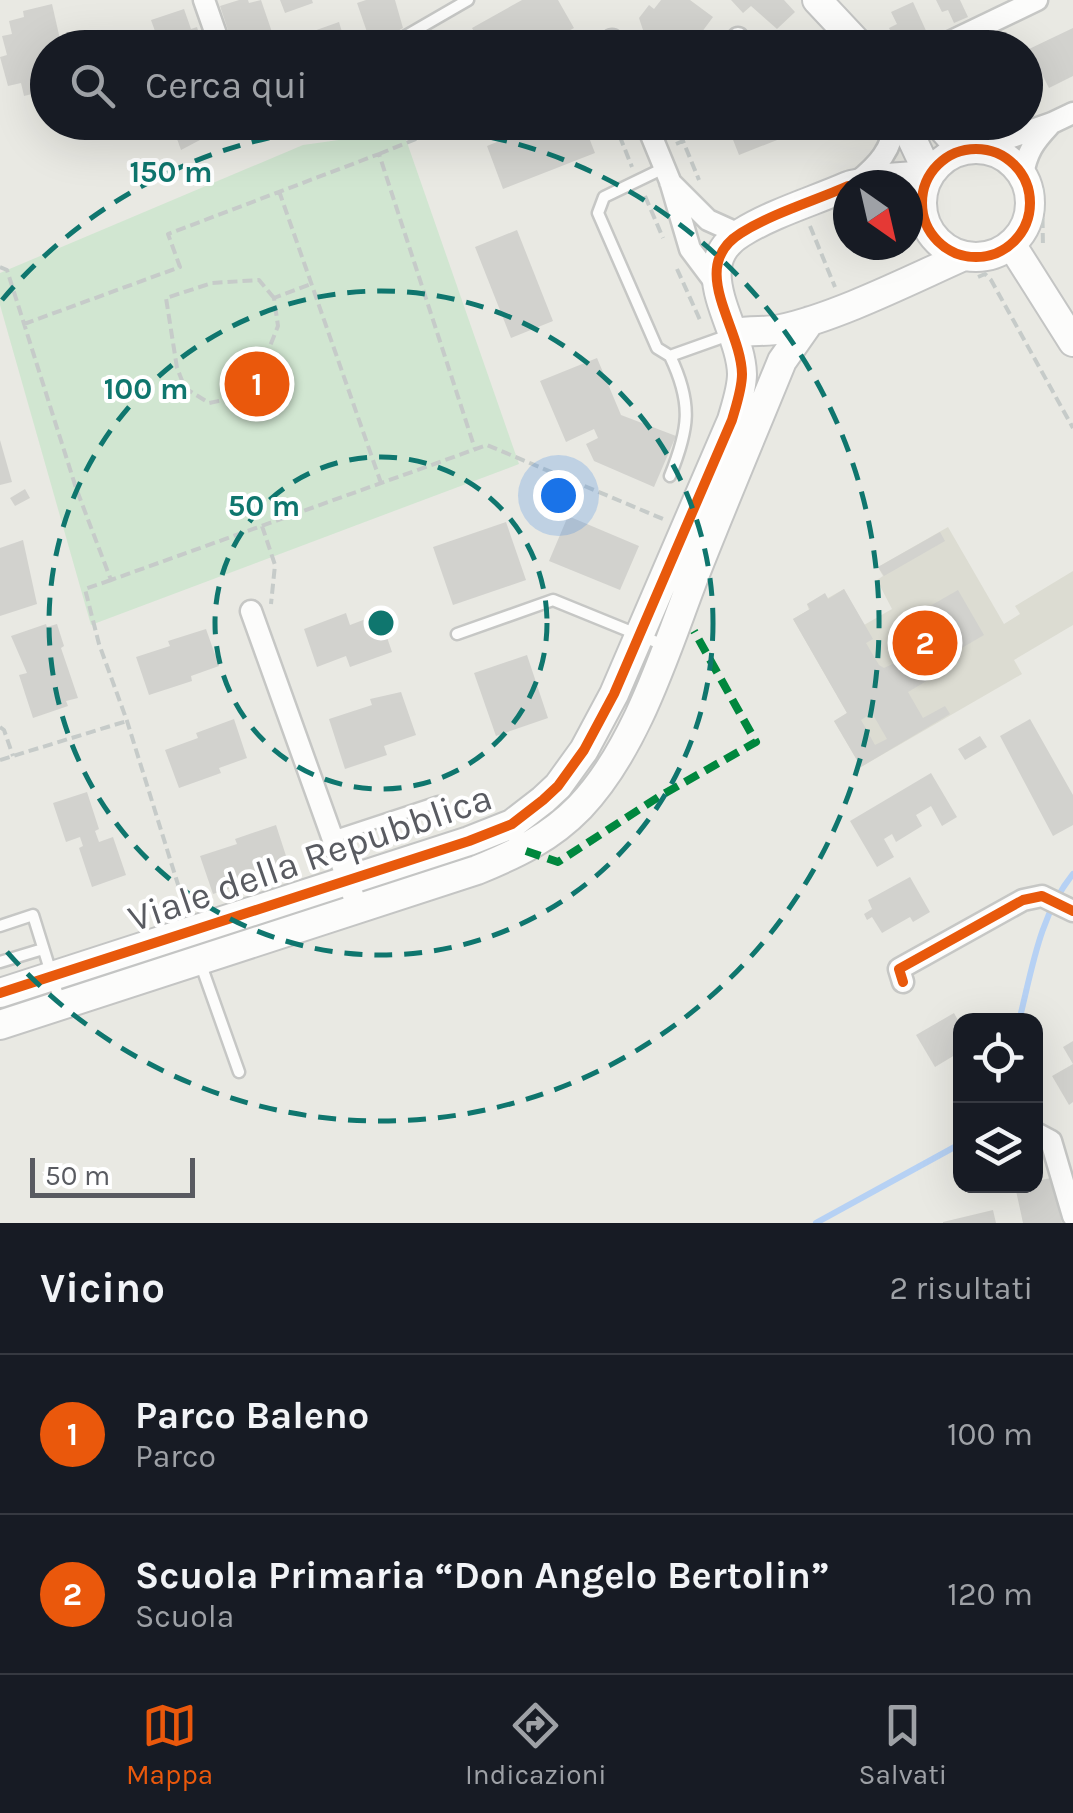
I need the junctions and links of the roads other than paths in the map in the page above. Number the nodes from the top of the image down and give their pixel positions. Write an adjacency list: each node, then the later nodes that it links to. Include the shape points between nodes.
1 (204, 0): 5 (street)
2 (468, 0): 6 (lane)
3 (817, 0): 7 (street)
4 (1037, 0): 8 (street)
5 (214, 30)
6 (416, 30)
7 (845, 30)
8 (974, 30)
9 (1073, 113): 10 (street)
10 (1052, 123): 11 (street); 12 (street)
11 (1043, 126)
12 (1043, 132)
13 (654, 140): 21 (street)
14 (892, 140): 20 (street)
15 (912, 140): 22 (street)
16 (959, 140): 19 (street)
17 (998, 140): 19 (street)
18 (1036, 140): 24 (street, via 1025,160)
19 (970, 149): 22 (street, via 943,160); 24 (street, via 1004,156)
20 (871, 170)
21 (667, 175): 26 (street, via 708,220); 29 (street, via 690,249); 33 (lane, via 604,197 598,213 657,348)
22 (929, 176): 23 (street); 28 (street, via 923,191 926,225)
23 (923, 177)
24 (1032, 182): 27 (street, via 1026,224)
25 (833, 193): 26 (street)
26 (739, 234): 29 (street, via 720,253)
27 (1011, 244): 28 (street); 32 (street)
28 (966, 269): 30 (street)
29 (714, 282): 31 (street, Viale della Repubblica)
30 (810, 321): 31 (street); 38 (street, Viale della Repubblica, via 782,361)
31 (735, 333): 33 (lane); 37 (street, Viale della Repubblica, via 742,376 732,420)
32 (1073, 342)
33 (670, 356): 34 (lane, via 686,407 685,438)
34 (670, 476)
35 (252, 611): 40 (street, Viale della Repubblica)
36 (458, 634): 37 (lane, via 553,600)
37 (639, 635): 38 (lane); 41 (street, Viale della Repubblica, via 584,750 543,800 512,824)
38 (667, 646): 42 (street, Viale della Repubblica, via 612,763 563,823 526,851)
39 (438, 802): 40 (lane)
40 (332, 836): 41 (street, Viale della Repubblica)
41 (347, 880): 42 (street, Viale della Repubblica); 48 (street, Viale della Repubblica)
42 (358, 909): 46 (street, Viale della Repubblica)
43 (1068, 909): 49 (street, via 1042,896 1023,900 899,970)
44 (0, 926): 45 (lane, via 32,915)
45 (43, 948): 47 (lane); 48 (lane)
46 (200, 960): 51 (street, Viale della Repubblica); 53 (lane)
47 (0, 962)
48 (52, 976): 50 (street, Viale della Repubblica); 51 (lane)
49 (902, 982)
50 (0, 993)
51 (61, 1006): 52 (street, Viale della Repubblica)
52 (0, 1026)
53 (239, 1072)
54 (1043, 1137): 55 (street, via 1051,1141)
55 (1073, 1216)

